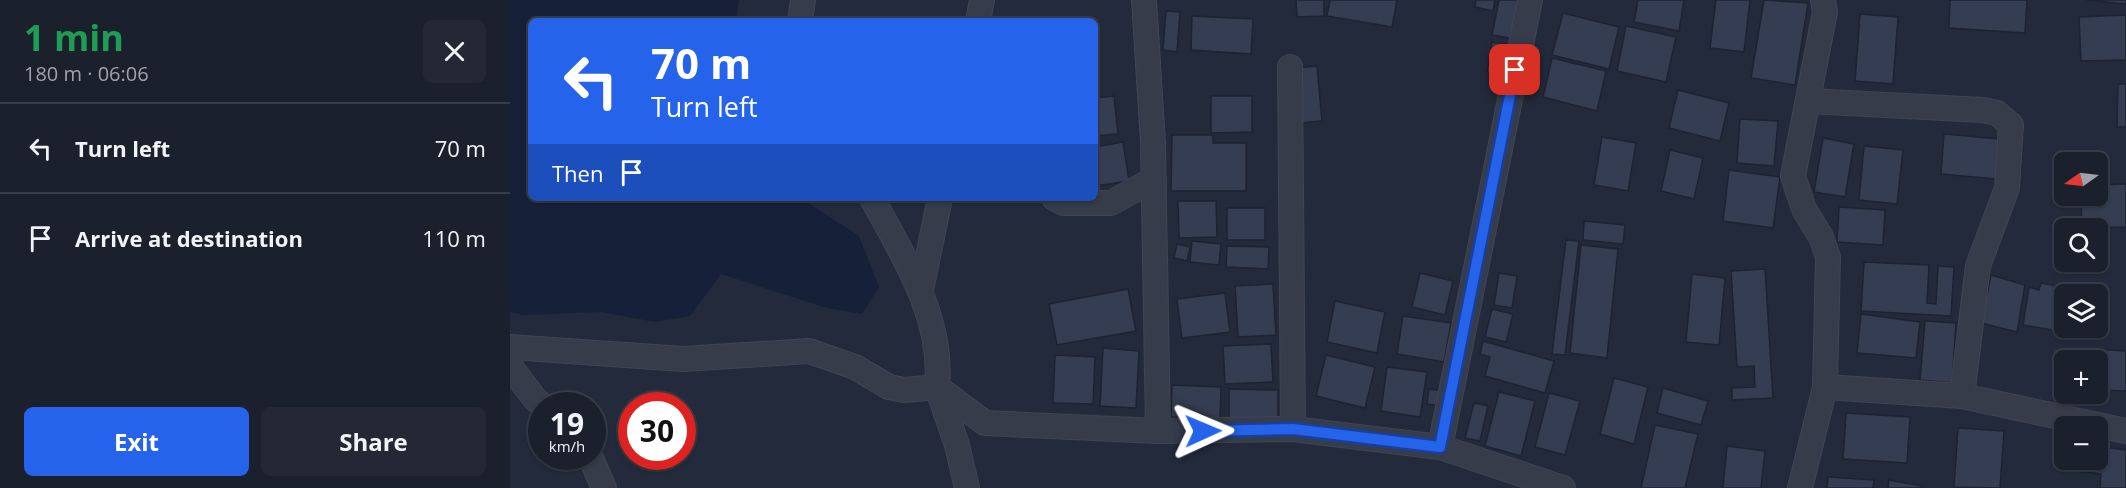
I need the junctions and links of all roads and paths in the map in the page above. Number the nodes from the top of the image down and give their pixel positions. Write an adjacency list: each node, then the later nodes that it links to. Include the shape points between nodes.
1 (803, 0): 6 (street)
2 (982, 0): 7 (street)
3 (1143, 0): 10 (street)
4 (1530, 0): 24 (street)
5 (1823, 0): 9 (street)
6 (800, 18)
7 (979, 18)
8 (1290, 67): 21 (street)
9 (1808, 101): 18 (street, via 1793,176 1828,257); 20 (street, via 1983,110 1997,112 2011,125 2007,188 1978,266)
10 (1154, 179): 13 (street, via 1111,203); 22 (street)
11 (874, 201): 14 (street)
12 (939, 201): 14 (street)
13 (1059, 201)
14 (921, 290): 17 (street, via 939,365)
15 (510, 347): 17 (street, via 682,359 809,351 855,367 889,387)
16 (510, 366): 19 (street)
17 (937, 387): 22 (street, via 985,423); 27 (street)
18 (1825, 387): 20 (street); 29 (street)
19 (531, 392)
20 (1962, 396): 23 (street)
21 (1293, 429): 22 (street); 24 (street)
22 (1158, 431)
23 (2126, 431)
24 (1440, 447): 28 (street)
25 (596, 470): 26 (street)
26 (604, 488)
27 (967, 488)
28 (1563, 488)
29 (1800, 488)

